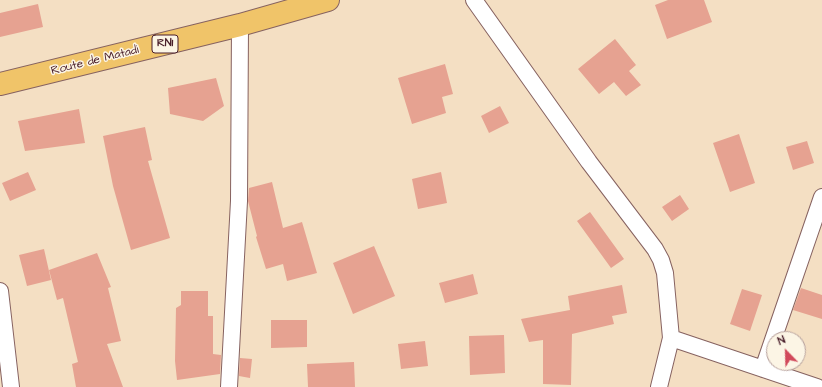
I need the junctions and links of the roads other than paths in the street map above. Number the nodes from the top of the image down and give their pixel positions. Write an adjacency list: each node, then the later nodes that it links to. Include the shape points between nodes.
1 (328, 0): 3 (highway, Route de Matadi / RN1)
2 (474, 0): 7 (street, via 662,260)
3 (240, 25): 4 (highway, Route de Matadi / RN1); 10 (street, via 239,201)
4 (0, 84)
5 (822, 198): 8 (street)
6 (0, 291): 9 (street)
7 (671, 338): 8 (street); 11 (street)
8 (762, 370): 12 (street)
9 (11, 387)
10 (229, 387)
11 (659, 387)
12 (817, 387)

